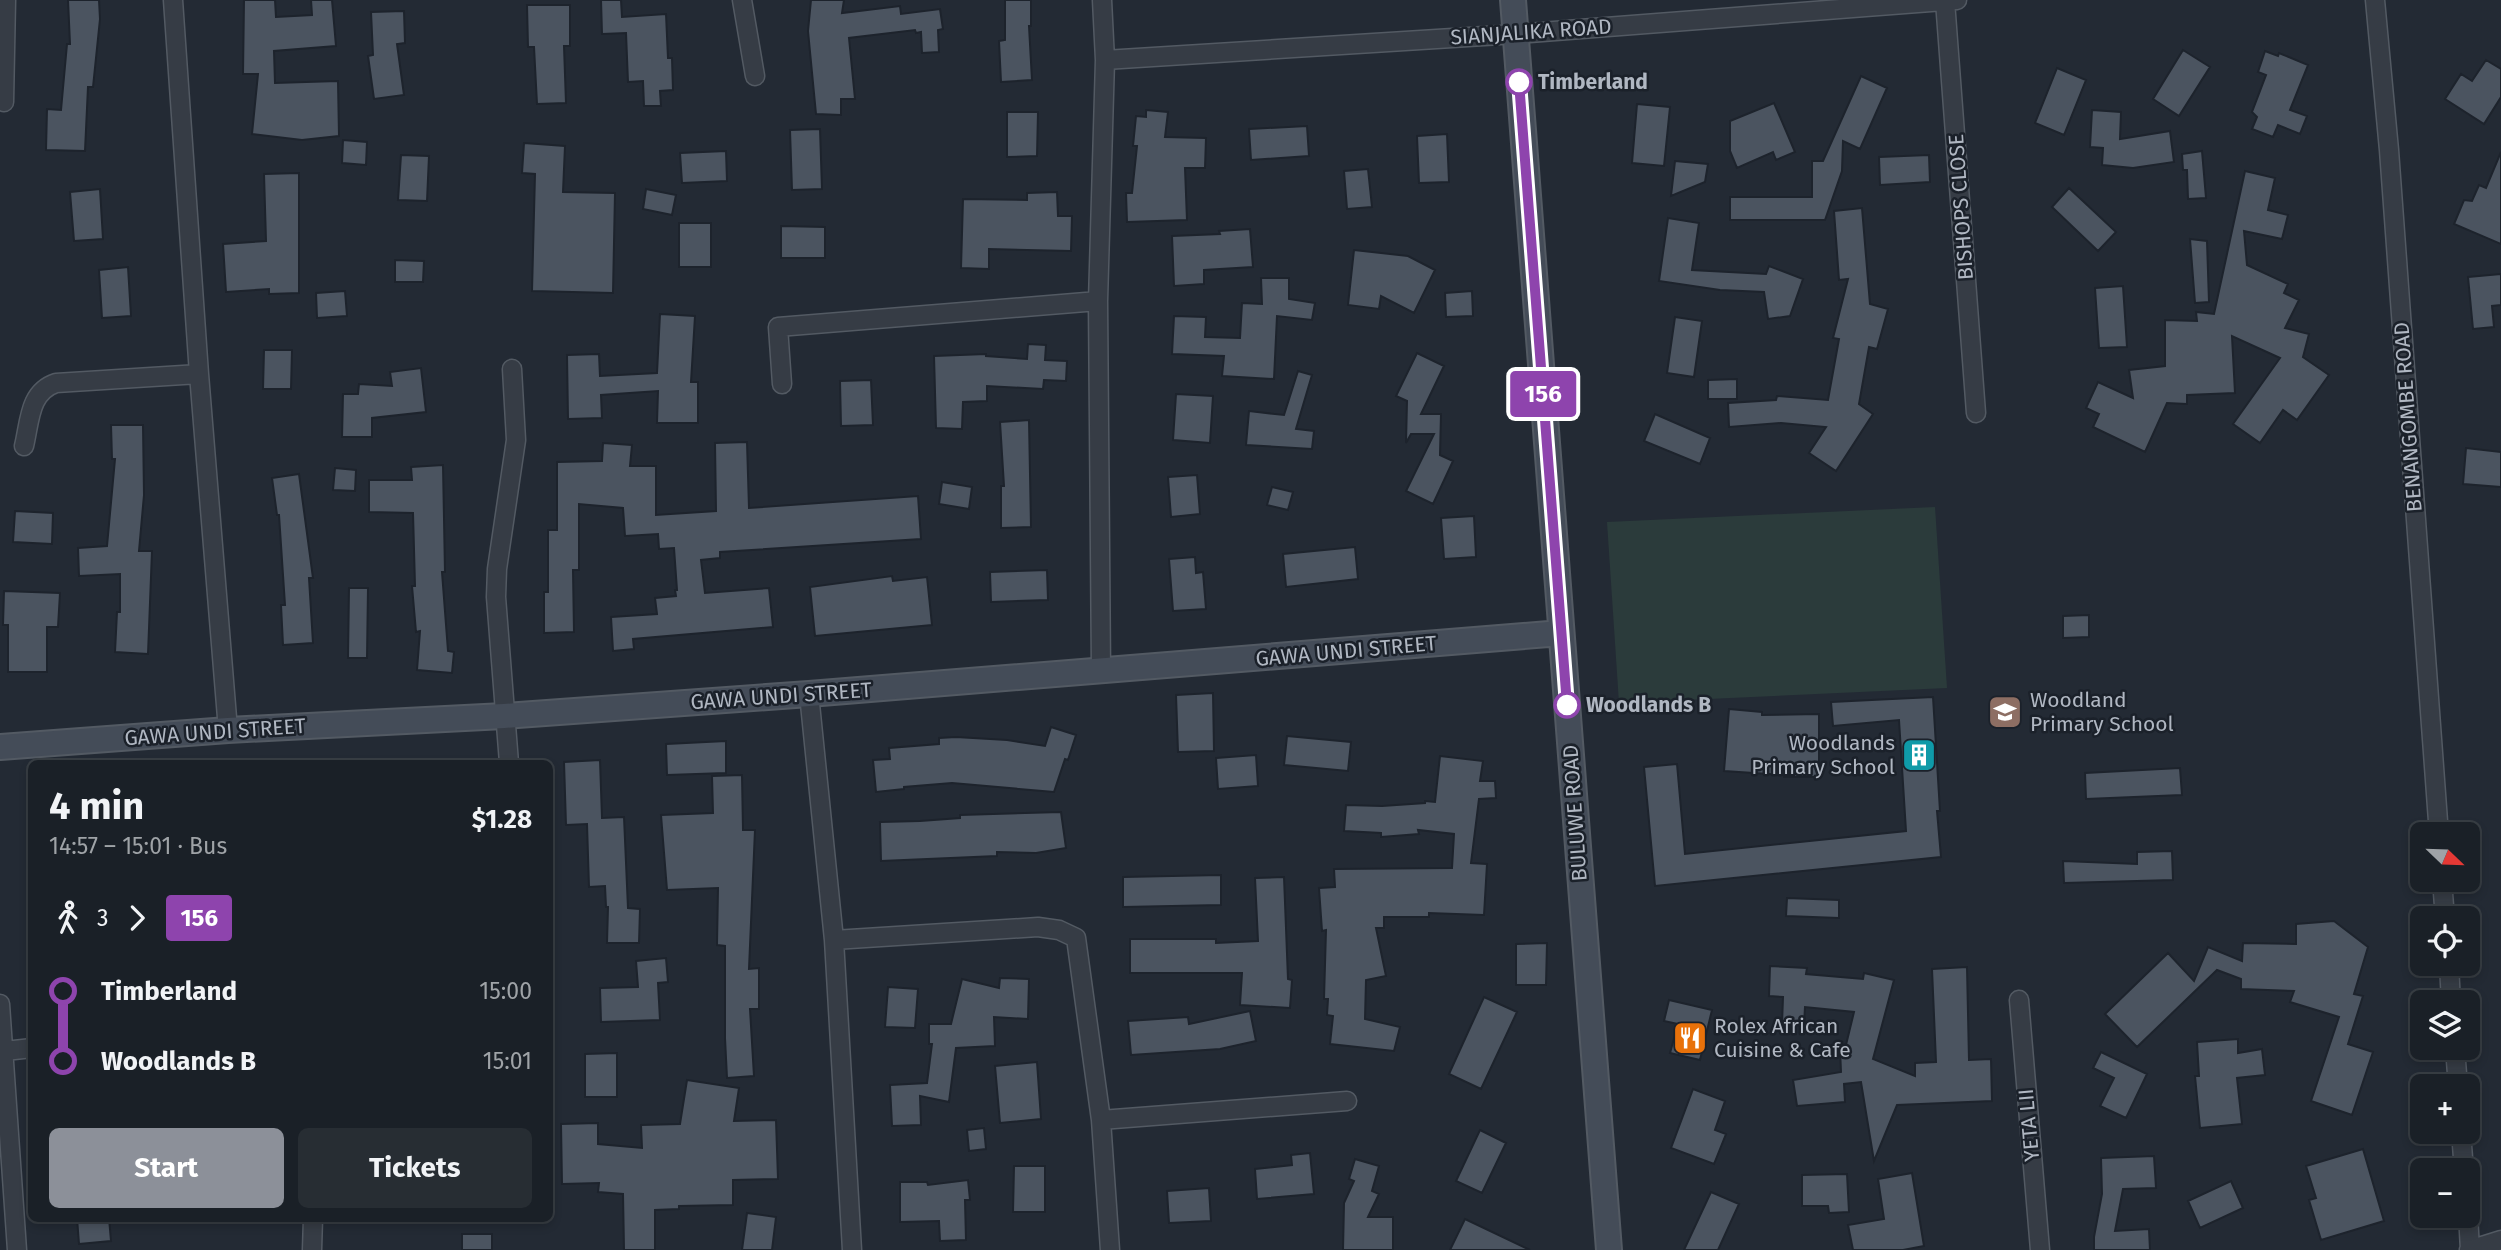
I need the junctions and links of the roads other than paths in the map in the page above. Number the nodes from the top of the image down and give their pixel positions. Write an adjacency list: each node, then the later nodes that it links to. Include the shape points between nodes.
1 (6, 0): 12 (street)
2 (173, 0): 15 (street)
3 (742, 0): 11 (street)
4 (1102, 0): 10 (street)
5 (1513, 0): 9 (street, BULUWE ROAD)
6 (1957, 0): 8 (street, SIANJALIKA ROAD)
7 (2375, 0): 26 (street, BENANGOMBE ROAD)
8 (1945, 1): 9 (street, SIANJALIKA ROAD); 17 (street, BISHOPS CLOSE)
9 (1516, 34): 10 (street, SIANJALIKA ROAD); 19 (street, BULUWE ROAD)
10 (1105, 60): 13 (street)
11 (755, 76)
12 (4, 102)
13 (1098, 301): 16 (street, via 778,327); 20 (street)
14 (512, 369): 22 (street, via 516,440 496,597)
15 (199, 374): 18 (street, via 48,386 36,398); 23 (street)
16 (782, 384)
17 (1976, 413)
18 (24, 446)
19 (1561, 633): 20 (street, GAWA UNDI STREET); 41 (street, BULUWE ROAD)
20 (1101, 672): 21 (street, GAWA UNDI STREET)
21 (809, 694): 22 (street, GAWA UNDI STREET); 27 (street)
22 (504, 716): 23 (street, GAWA UNDI STREET); 25 (street)
23 (228, 730): 24 (street, GAWA UNDI STREET)
24 (0, 747)
25 (509, 760)
26 (2438, 822)
27 (834, 940): 33 (street, via 1038,927 1073,936); 39 (street)
28 (2019, 1000): 42 (street, YETA LII)
29 (0, 1004): 31 (street)
30 (28, 1049): 31 (street)
31 (5, 1052): 37 (street)
32 (1347, 1101): 33 (street)
33 (1101, 1121): 40 (street)
34 (313, 1222): 38 (street)
35 (2469, 1228): 43 (street)
36 (2501, 1240): 43 (street)
37 (17, 1250)
38 (312, 1250)
39 (852, 1250)
40 (1110, 1250)
41 (1609, 1250)
42 (2039, 1250)
43 (2470, 1250)

